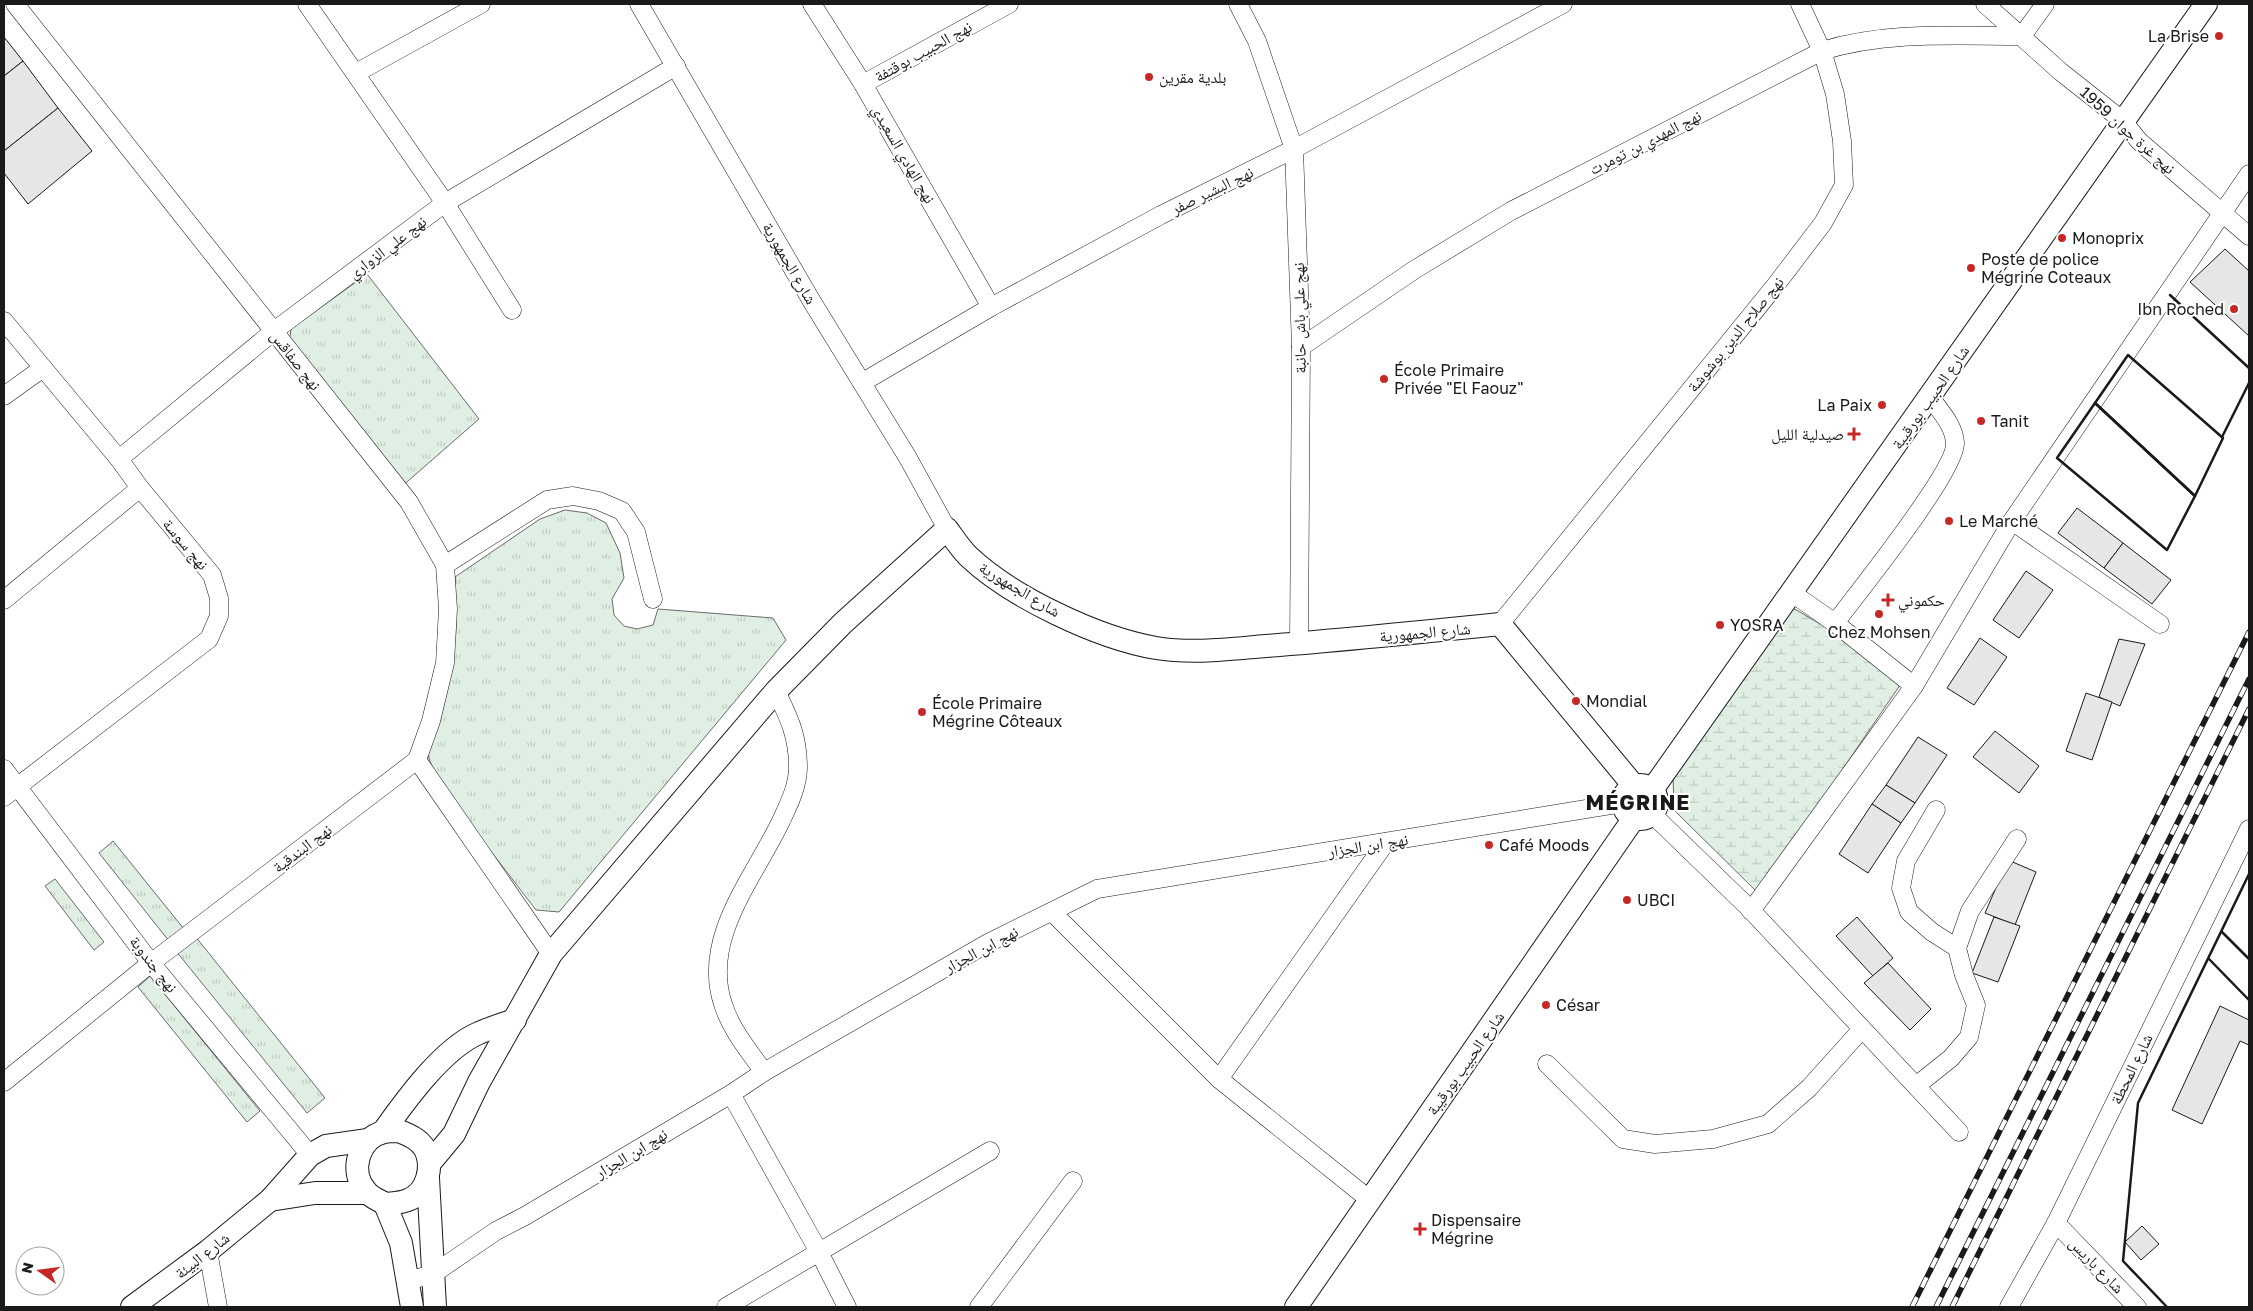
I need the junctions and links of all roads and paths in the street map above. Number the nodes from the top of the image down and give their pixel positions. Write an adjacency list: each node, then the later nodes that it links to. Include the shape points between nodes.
1 (15, 4): 27 (street, نهج صفاقس)
2 (307, 4): 16 (street)
3 (481, 4): 16 (street)
4 (638, 4): 15 (street, شارع الجمهورية)
5 (812, 4): 17 (street, نهج الهادي السعيدي)
6 (1009, 4): 17 (street, نهج الحبيب بوقتفة)
7 (1238, 4): 19 (street, نهج علي باش حانبة, via 1257,41)
8 (1563, 4): 19 (street, نهج البشير صفر)
9 (1800, 4): 14 (street, نهج صلاح الدين بوشوشة)
10 (1985, 4): 13 (street, نهج غرة جوان 1959)
11 (2045, 4): 13 (street)
12 (2206, 4): 18 (street, شارع الحبيب بورقيبة)
13 (2022, 36): 14 (street, نهج المهدي بن تومرت, via 1905,36 1869,39); 18 (street, نهج غرة جوان 1959)
14 (1822, 51): 28 (street, نهج المهدي بن تومرت, via 1511,211 1414,270); 42 (street, نهج صلاح الدين بوشوشة, via 1835,94 1844,185 1823,223)
15 (676, 66): 21 (street, نهج علي الزواري); 30 (street, شارع الجمهورية, via 811,300)
16 (356, 73): 21 (street)
17 (863, 84): 24 (street, نهج الهادي السعيدي)
18 (2123, 121): 22 (street, نهج غرة جوان 1959, via 2138,141); 32 (street, شارع الحبيب بورقيبة)
19 (1294, 149): 24 (street, نهج البشير صفر, via 1161,215); 28 (street, نهج علي باش حانبة)
20 (2249, 174): 22 (street)
21 (445, 203): 25 (street); 27 (street, نهج علي الزواري)
22 (2222, 212): 23 (street, نهج غرة جوان 1959); 35 (street)
23 (2249, 236)
24 (991, 307): 30 (street, نهج البشير صفر)
25 (512, 310)
26 (4, 321): 29 (street, نهج سوسة)
27 (274, 332): 33 (street, نهج علي الزواري); 37 (street, نهج صفاقس, via 409,502)
28 (1301, 347): 44 (street, نهج علي باش حانبة)
29 (43, 368): 31 (street); 33 (street, نهج سوسة)
30 (864, 382): 36 (street, شارع الجمهورية)
31 (4, 396)
32 (1930, 397): 38 (street, شارع الحبيب بورقيبة); 41 (street, via 1952,428 1956,445 1952,460 1905,530)
33 (119, 459): 34 (street, نهج سوسة)
34 (140, 488): 40 (street); 49 (street, نهج سوسة, via 212,575 219,598 216,627 209,639)
35 (2012, 522): 43 (street); 45 (street)
36 (947, 529): 44 (street, شارع الجمهورية, via 966,554 983,569 1048,610 1120,639 1157,648 1190,651); 46 (street, via 843,623)
37 (445, 565): 39 (street, via 547,500 573,496 599,501 622,511 636,532); 47 (street, نهج صفاقس, via 448,609 445,663 431,721)
38 (1792, 593): 41 (street); 51 (street, شارع الحبيب بورقيبة)
39 (652, 599)
40 (4, 600)
41 (1835, 623): 45 (street)
42 (1500, 624): 44 (street, شارع الجمهورية); 51 (street)
43 (2160, 624)
44 (1299, 644)
45 (1914, 686): 56 (street)
46 (776, 691): 59 (street); 64 (street, via 794,729 798,768 792,799 723,933 717,974 722,1003 731,1026)
47 (417, 760): 59 (street); 60 (street, نهج البندقية)
48 (4, 769): 49 (street, نهج جندوبة)
49 (18, 786): 50 (street, نهج سوسة); 60 (street, نهج جندوبة)
50 (4, 797)
51 (1639, 802): 55 (street, نهج ابن الجزار); 56 (street); 77 (street, شارع الحبيب بورقيبة)
52 (1936, 810): 58 (street, via 1906,861 1901,888 1910,912)
53 (2249, 829): 78 (street, شارع المحطة)
54 (2017, 840): 58 (street, via 1970,911)
55 (1386, 842): 57 (street, نهج ابن الجزار, via 1098,889); 65 (street)
56 (1751, 911): 62 (street)
57 (1052, 912): 64 (street, نهج ابن الجزار, via 988,943); 65 (street)
58 (1957, 948): 67 (street, via 1976,1005 1969,1037 1951,1058)
59 (550, 954): 61 (street)
60 (151, 963): 66 (street, نهج البندقية); 72 (street, نهج جندوبة)
61 (515, 1020): 70 (street, via 477,1033 461,1044 410,1093); 73 (street, via 454,1134)
62 (1862, 1030): 63 (street, via 1808,1088 1768,1124 1713,1139 1655,1144 1623,1138); 67 (street)
63 (1547, 1064)
64 (764, 1072): 68 (street, نهج ابن الجزار)
65 (1219, 1079): 77 (street)
66 (4, 1082)
67 (1916, 1086): 69 (street)
68 (732, 1094): 80 (street); 81 (street, نهج ابن الجزار, via 496,1231)
69 (1959, 1132)
70 (376, 1136): 72 (street, via 326,1146); 73 (street, via 399,1131 414,1137 425,1149); 75 (street, via 360,1151 356,1164 358,1178)
71 (990, 1151): 80 (street)
72 (310, 1154): 76 (street, شارع البيئة)
73 (429, 1171): 75 (street, via 424,1187 412,1198); 81 (street)
74 (1073, 1181): 89 (street)
75 (376, 1199): 76 (street, via 315,1193); 82 (street, via 401,1243)
76 (270, 1200): 79 (street, شارع البيئة)
77 (1370, 1200): 90 (street, شارع الحبيب بورقيبة)
78 (2056, 1223): 91 (street, شارع المحطة); 92 (street, شارع باريس)
79 (208, 1251): 83 (street, شارع البيئة); 84 (street)
80 (819, 1252): 87 (street); 88 (street)
81 (433, 1274): 82 (street, نهج ابن الجزار); 86 (street)
82 (407, 1281): 85 (street)
83 (132, 1307)
84 (218, 1307)
85 (412, 1307)
86 (435, 1307)
87 (726, 1307)
88 (847, 1307)
89 (979, 1307)
90 (1296, 1307)
91 (2009, 1307)
92 (2137, 1307)

